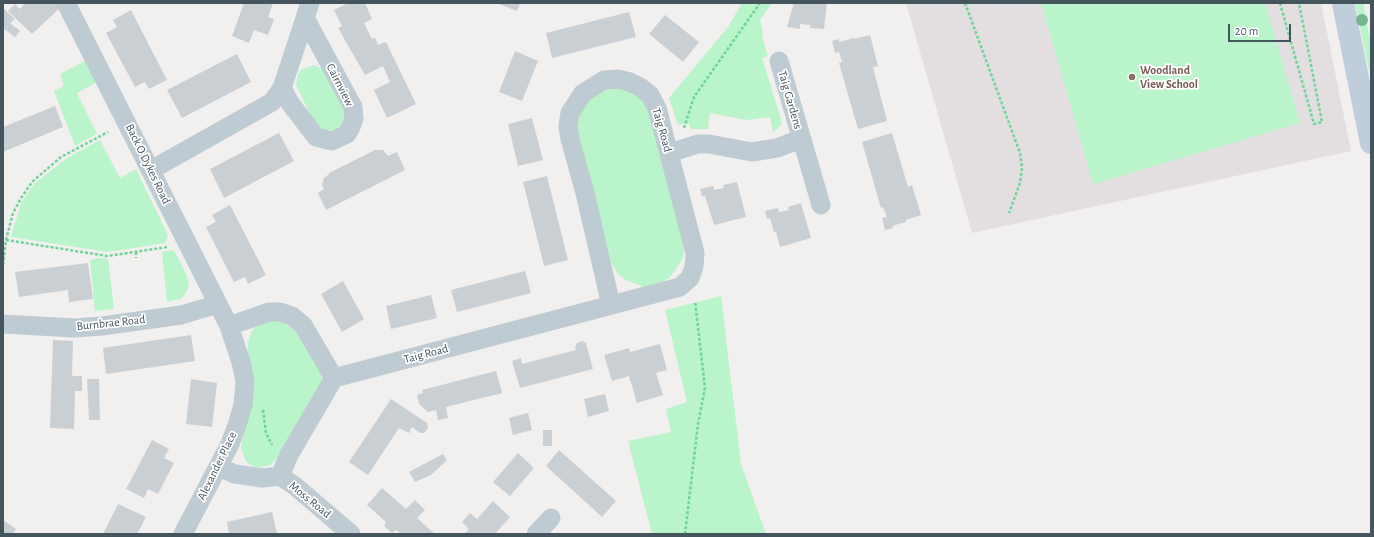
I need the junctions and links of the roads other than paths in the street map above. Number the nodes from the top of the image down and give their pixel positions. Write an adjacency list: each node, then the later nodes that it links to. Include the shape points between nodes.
1 (66, 3): 9 (street, Back O Dykes Road)
2 (1343, 3): 6 (main road)
3 (307, 10): 5 (street, Cairnview); 5 (street, Cairnview, via 353,107 354,119 351,128 347,134 332,141 316,137)
4 (778, 61): 7 (street, Taig Gardens)
5 (282, 88): 9 (street, Cairnview, via 272,102)
6 (1370, 134)
7 (801, 139): 8 (street, Taig Gardens, via 777,148 752,152 709,144 687,146); 10 (street, Taig Gardens)
8 (669, 153): 12 (street, Taig Road, via 695,253 690,278 680,287); 12 (street, Taig Road, via 657,108 650,94 630,82 618,79 604,80 590,87 577,99 570,113 570,139)
9 (151, 170): 11 (street, Back O Dykes Road)
10 (821, 205)
11 (218, 304): 13 (street, Burnbrae Road, via 181,315 102,326 74,328); 14 (street, Back O Dykes Road)
12 (611, 304): 15 (street, Taig Road)
13 (3, 324)
14 (229, 326): 15 (street, via 269,312 292,316 303,325); 16 (street, Alexander Place, via 245,381 243,404 237,424)
15 (334, 378): 17 (street)
16 (218, 467): 17 (street, Moss Road, via 235,474 262,478); 19 (street, Alexander Place)
17 (280, 476): 20 (street, Moss Road)
18 (551, 518): 21 (street)
19 (183, 534)
20 (351, 534)
21 (536, 534)

